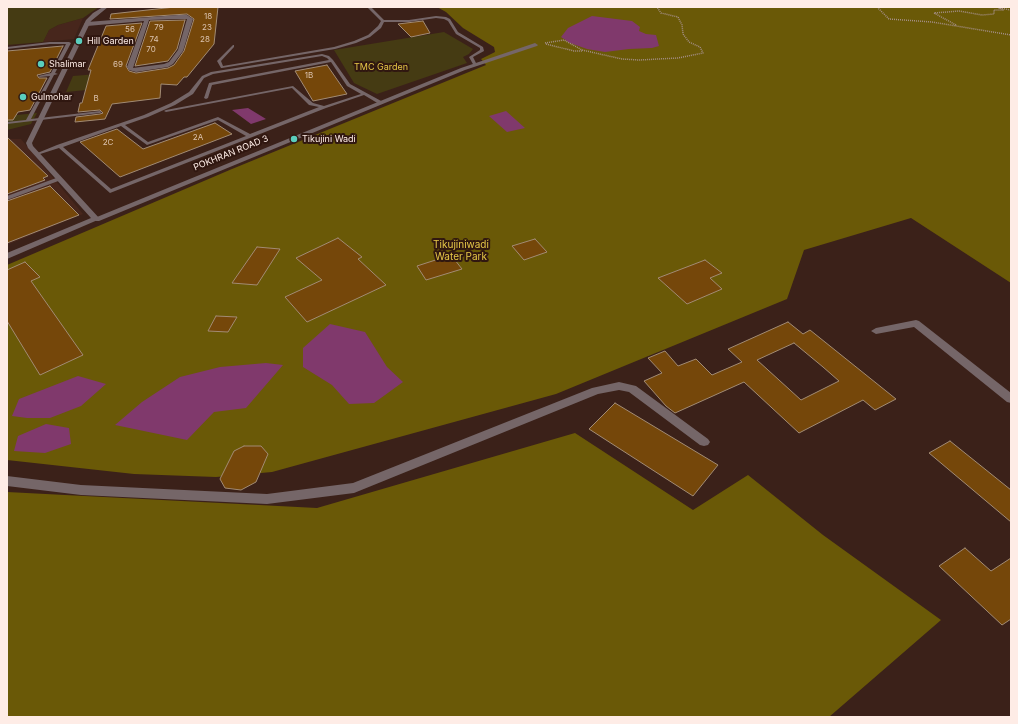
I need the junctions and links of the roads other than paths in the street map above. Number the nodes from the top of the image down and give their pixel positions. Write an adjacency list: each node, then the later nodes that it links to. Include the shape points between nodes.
1 (106, 7): 5 (street, via 95,14)
2 (369, 7): 4 (lane)
3 (147, 19): 3 (street, via 130,67 131,69 160,67 171,63 181,50 190,19); 5 (street)
4 (383, 22): 7 (lane, via 369,36 335,48 222,67 219,61); 10 (lane, via 445,18 457,33 482,48 482,51 471,57)
5 (87, 24): 11 (street)
6 (535, 45): 10 (street, POKHRAN ROAD 3)
7 (233, 46)
8 (7, 48): 12 (lane, via 69,43)
9 (332, 61): 14 (lane, via 348,85); 15 (lane, via 210,84); 19 (lane, via 322,56 212,73 203,78 184,99)
10 (475, 65): 16 (street, POKHRAN ROAD 3)
11 (64, 73): 12 (lane); 20 (street)
12 (53, 74): 13 (lane); 21 (lane)
13 (40, 76)
14 (364, 94): 16 (lane); 17 (lane)
15 (206, 98)
16 (381, 103): 29 (street, POKHRAN ROAD 3)
17 (324, 107): 19 (lane, via 311,104 293,87); 24 (lane)
18 (100, 112): 20 (lane)
19 (154, 113): 23 (lane)
20 (40, 120): 21 (lane); 26 (street, via 29,143)
21 (28, 121): 22 (lane)
22 (7, 124)
23 (122, 125): 24 (lane, via 147,144 218,118); 25 (lane)
24 (249, 136): 25 (lane, via 110,191)
25 (59, 146): 26 (lane)
26 (37, 154): 27 (street)
27 (59, 179): 28 (lane); 29 (street)
28 (7, 198)
29 (96, 219): 30 (street, POKHRAN ROAD 3)
30 (7, 256)
31 (876, 331): 32 (street, via 916,324)
32 (1011, 399)
33 (704, 442): 34 (street, via 632,389 619,386 596,391 354,488 267,499 81,490)
34 (7, 481)

